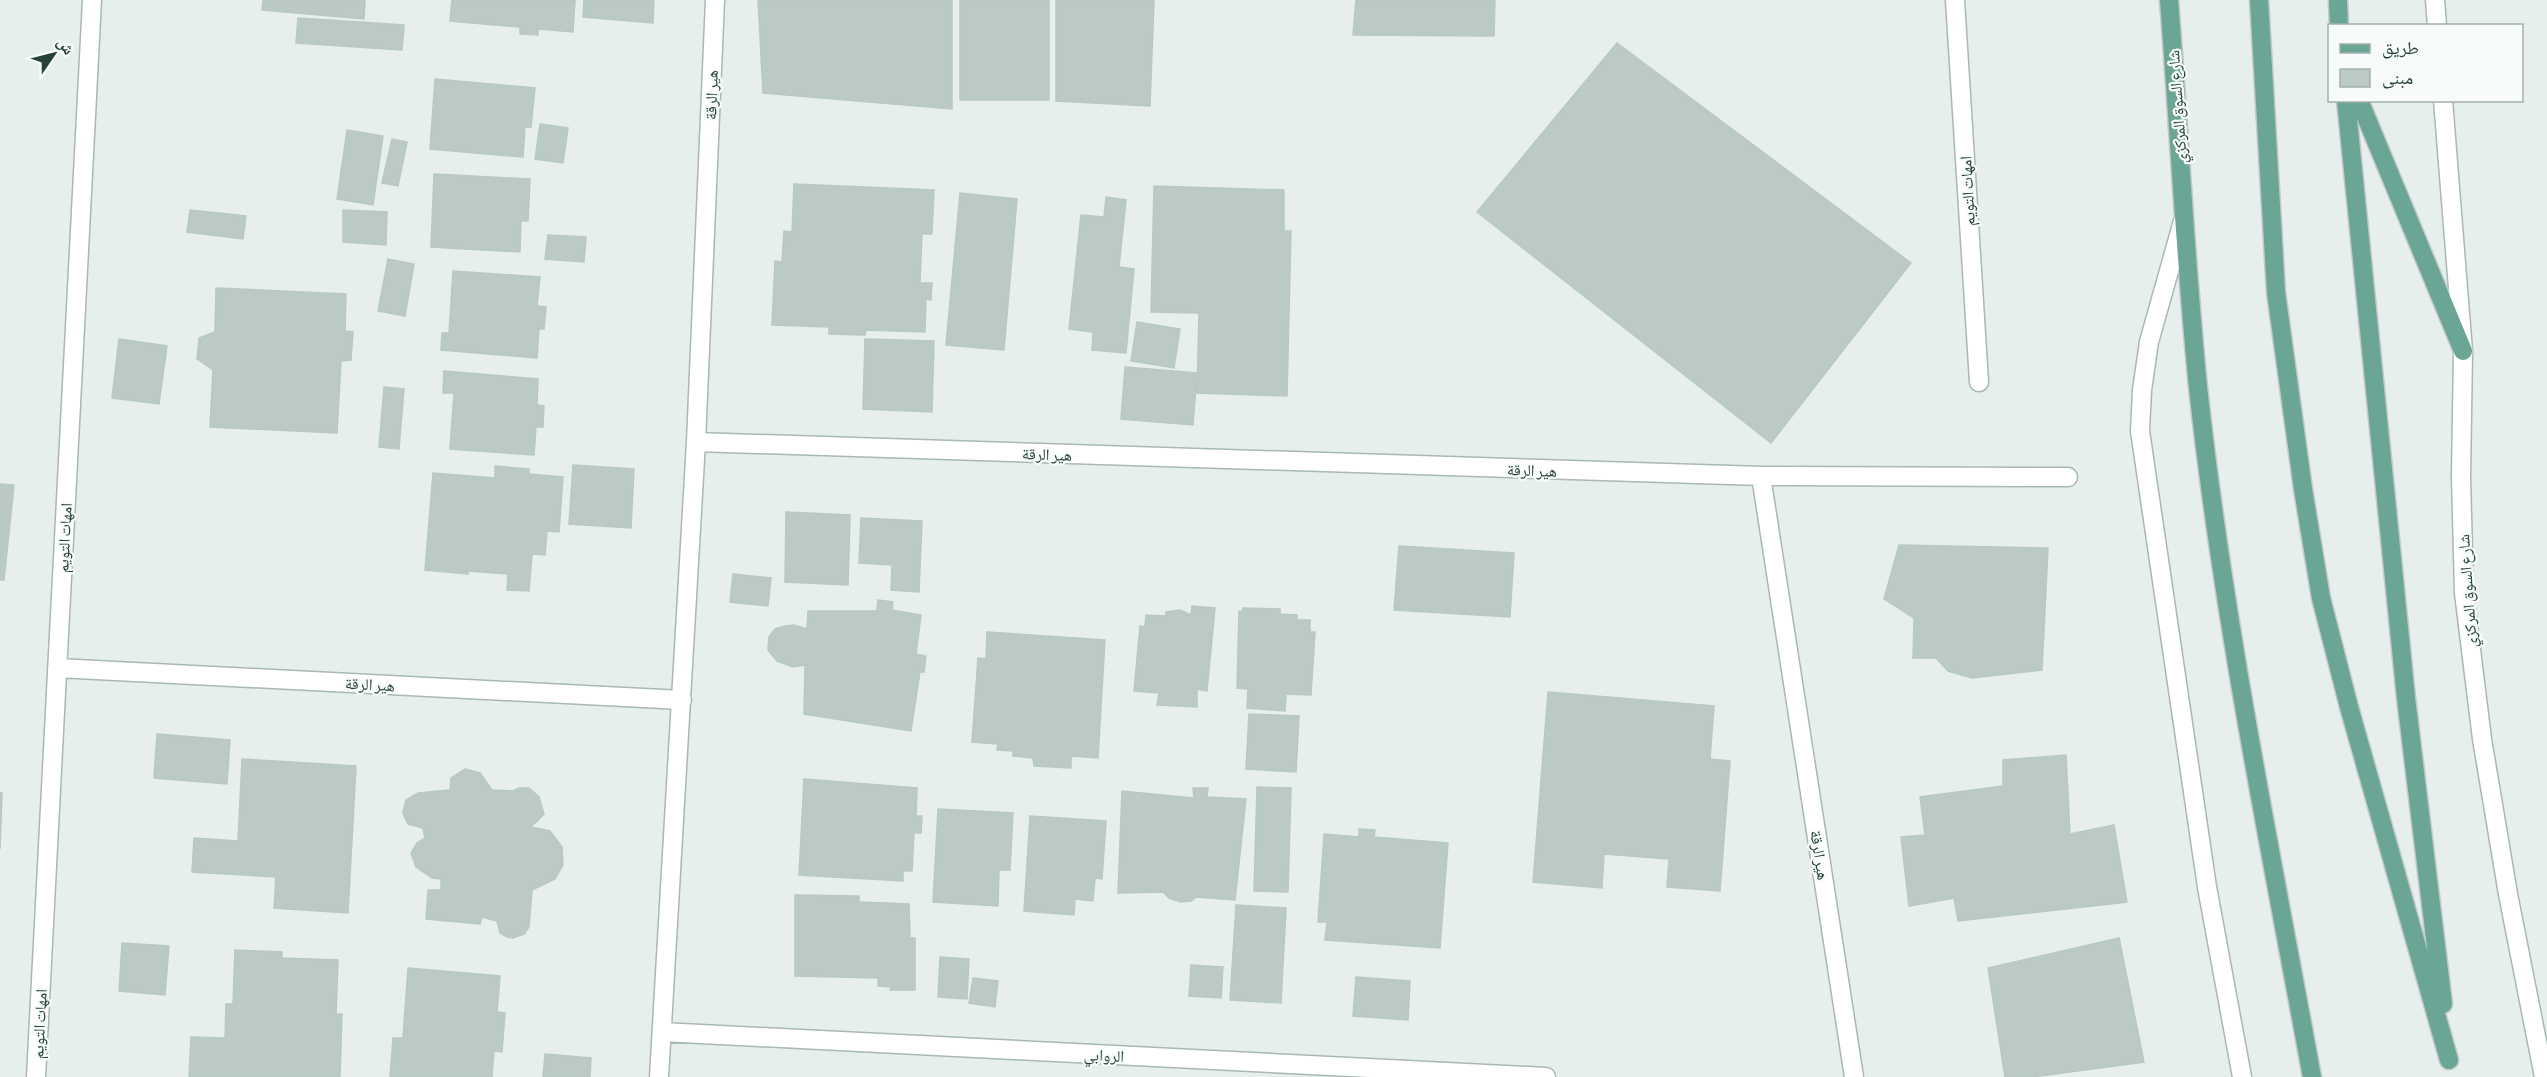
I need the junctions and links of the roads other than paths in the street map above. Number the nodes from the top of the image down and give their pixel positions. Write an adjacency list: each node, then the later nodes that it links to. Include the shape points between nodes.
1 (92, 0): 19 (street, امهات التويم)
2 (716, 0): 16 (street, هير الرقة)
3 (1956, 0): 15 (street, امهات التويم)
4 (2169, 0): 13 (main road, شارع السوق المركزي)
5 (2259, 0): 22 (main road, via 2276,292 2321,598)
6 (2338, 0): 8 (main road)
7 (2435, 0): 9 (street)
8 (2339, 24)
9 (2437, 24)
10 (2346, 102): 22 (main road, via 2406,698)
11 (2360, 102): 14 (main road)
12 (2443, 102): 14 (street, شارع السوق المركزي)
13 (2185, 214): 27 (street, شارع السوق المركزي, via 2148,342 2140,431 2207,887); 28 (main road, شارع السوق المركزي, via 2198,386 2218,542)
14 (2463, 351): 29 (street, شارع السوق المركزي, via 2464,593 2484,750)
15 (1979, 382)
16 (696, 442): 17 (street, هير الرقة); 20 (street, هير الرقة)
17 (1761, 476): 18 (street); 26 (street, هير الرقة)
18 (2068, 477)
19 (57, 668): 20 (street, هير الرقة); 23 (street, امهات التويم)
20 (682, 700): 21 (street, هير الرقة)
21 (662, 1032): 24 (street, هير الرقة); 25 (street, الروابي)
22 (2451, 1069)
23 (36, 1077)
24 (659, 1077)
25 (1546, 1077)
26 (1854, 1077)
27 (2242, 1077)
28 (2312, 1077)
29 (2544, 1077)

